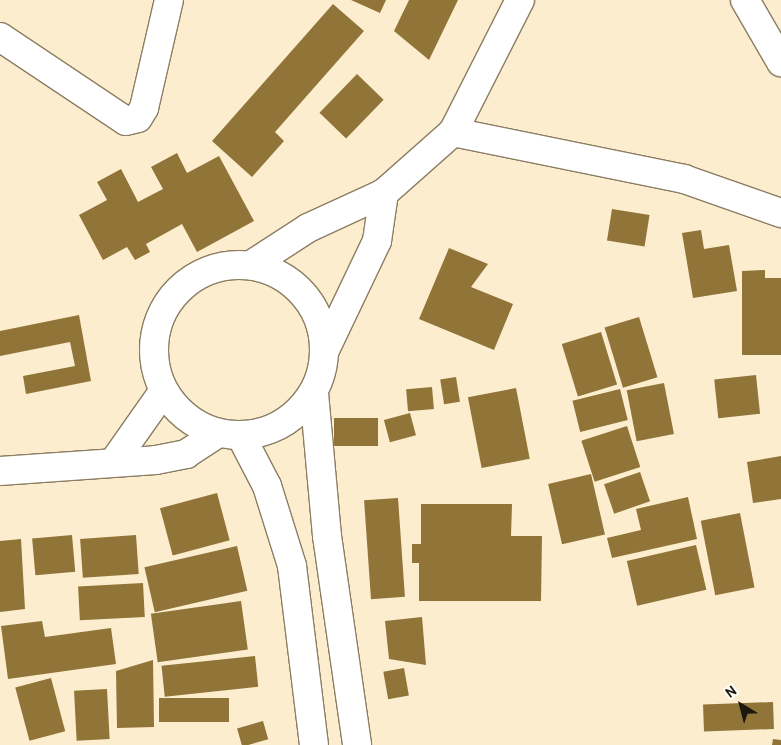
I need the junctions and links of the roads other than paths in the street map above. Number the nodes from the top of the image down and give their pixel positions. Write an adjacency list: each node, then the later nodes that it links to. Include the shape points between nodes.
1 (169, 0): 4 (main road, via 144,108 138,118 126,120)
2 (520, 0): 6 (main road)
3 (745, 0): 5 (main road)
4 (0, 38)
5 (781, 62)
6 (453, 132): 7 (main road); 8 (main road, via 684,179)
7 (384, 193): 9 (main road, via 308,228); 10 (main road, via 377,241)
8 (781, 214)
9 (251, 266): 10 (main road, via 280,274 304,294 320,320); 11 (main road, via 204,272 168,302 153,347)
10 (325, 350): 12 (main road)
11 (164, 392): 13 (main road, via 183,415); 14 (main road)
12 (314, 393): 13 (main road, via 295,416 270,431); 17 (main road, via 327,536)
13 (229, 435): 14 (main road, via 186,454); 16 (main road, via 267,486 292,566)
14 (116, 460): 15 (main road)
15 (0, 471)
16 (314, 745)
17 (357, 745)

